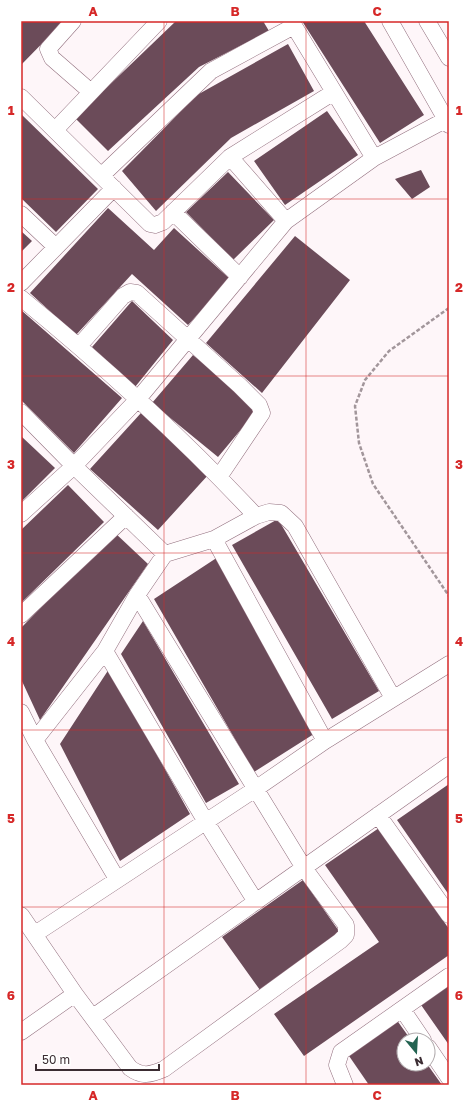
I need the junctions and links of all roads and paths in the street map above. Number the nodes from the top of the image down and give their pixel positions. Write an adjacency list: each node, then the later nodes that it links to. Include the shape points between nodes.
1 (73, 21): 7 (street, via 48,49 52,58)
2 (159, 21): 7 (street)
3 (390, 21): 10 (street)
4 (427, 21): 6 (street)
5 (292, 24): 8 (street); 14 (street, via 211,71)
6 (449, 58)
7 (91, 92): 11 (street)
8 (334, 92): 12 (street); 13 (street)
9 (21, 97): 11 (street)
10 (448, 121): 13 (street)
11 (55, 130): 14 (street)
12 (230, 157): 16 (street); 18 (street)
13 (374, 158): 18 (street)
14 (101, 176): 15 (street)
15 (114, 188): 16 (street, via 150,224 163,222); 19 (street)
16 (173, 212): 20 (street)
17 (21, 214): 19 (street)
18 (286, 221): 20 (street)
19 (56, 247): 21 (street)
20 (240, 277): 24 (street)
21 (21, 283)
22 (21, 298): 25 (street)
23 (449, 308): 36 (path, via 389,351 365,380 355,406 359,443 373,484)
24 (188, 340): 25 (street, via 144,298 130,292 123,296); 26 (street); 29 (street, via 240,386 262,410 262,414)
25 (79, 346): 26 (street)
26 (138, 399): 28 (street); 29 (street)
27 (23, 418): 28 (street)
28 (74, 466): 30 (street); 31 (street)
29 (219, 477): 32 (street)
30 (21, 514)
31 (126, 516): 34 (street); 37 (street)
32 (256, 516): 33 (street); 40 (street, via 269,512 282,513 295,526)
33 (214, 540): 34 (street); 43 (street)
34 (165, 554): 35 (street)
35 (136, 595): 38 (street); 45 (street)
36 (449, 596)
37 (21, 615)
38 (105, 651): 42 (street); 47 (street)
39 (449, 664): 40 (street)
40 (393, 698): 43 (street)
41 (21, 712): 42 (street)
42 (35, 740): 49 (street)
43 (325, 741): 45 (street)
44 (449, 765): 46 (street)
45 (254, 790): 47 (street); 48 (street)
46 (378, 815): 48 (street); 52 (street)
47 (206, 822): 49 (street); 50 (street)
48 (304, 868): 50 (street); 57 (street, via 346,925 346,935 164,1069 152,1074 138,1074 130,1068)
49 (117, 879): 53 (street)
50 (256, 902): 57 (street)
51 (21, 915): 53 (street)
52 (449, 916)
53 (35, 934): 55 (street)
54 (449, 976): 56 (street)
55 (74, 994): 57 (street); 58 (street)
56 (402, 1009): 59 (street); 62 (street, via 341,1052 337,1065)
57 (93, 1018)
58 (21, 1032)
59 (418, 1032)
60 (436, 1059): 61 (street)
61 (449, 1078)
62 (345, 1085)

